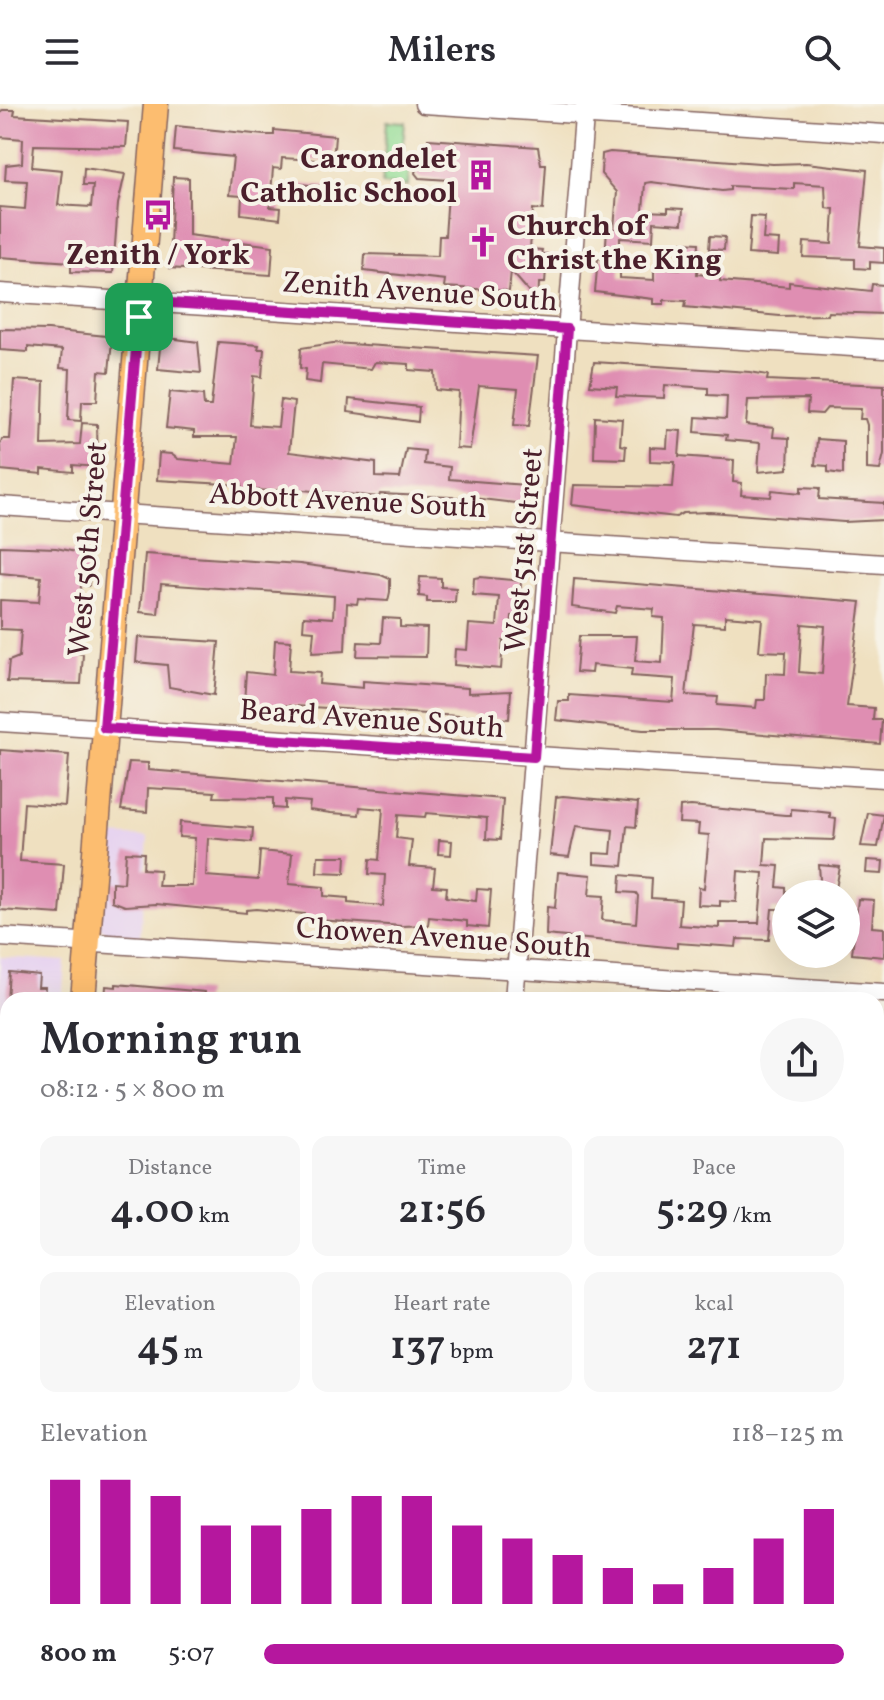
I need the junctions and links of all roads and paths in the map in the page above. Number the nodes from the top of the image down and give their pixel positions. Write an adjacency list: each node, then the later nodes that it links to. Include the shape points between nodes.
1 (156, 104): 6 (main road, West 50th Street)
2 (424, 104): 3 (street)
3 (585, 110): 4 (street); 7 (street, West 51st Street)
4 (884, 134)
5 (0, 293): 6 (street, Zenith Avenue South)
6 (140, 301): 7 (street, Zenith Avenue South); 10 (main road, West 50th Street)
7 (567, 329): 8 (street, Zenith Avenue South); 11 (street, West 51st Street)
8 (884, 349)
9 (0, 506): 10 (street, Abbott Avenue South)
10 (122, 514): 11 (street, Abbott Avenue South); 14 (main road, West 50th Street)
11 (552, 540): 12 (street, Abbott Avenue South); 15 (street, West 51st Street)
12 (884, 564)
13 (0, 722): 14 (street, Beard Avenue South)
14 (104, 728): 15 (street, Beard Avenue South); 18 (main road, West 50th Street)
15 (534, 757): 16 (street, Beard Avenue South); 19 (street, West 51st Street)
16 (884, 778)
17 (0, 937): 18 (street, Chowen Avenue South)
18 (88, 942): 19 (street, Chowen Avenue South); 20 (main road, West 50th Street)
19 (516, 969): 21 (street, West 51st Street); 22 (street, Chowen Avenue South)
20 (84, 992)
21 (515, 992)
22 (869, 992)

